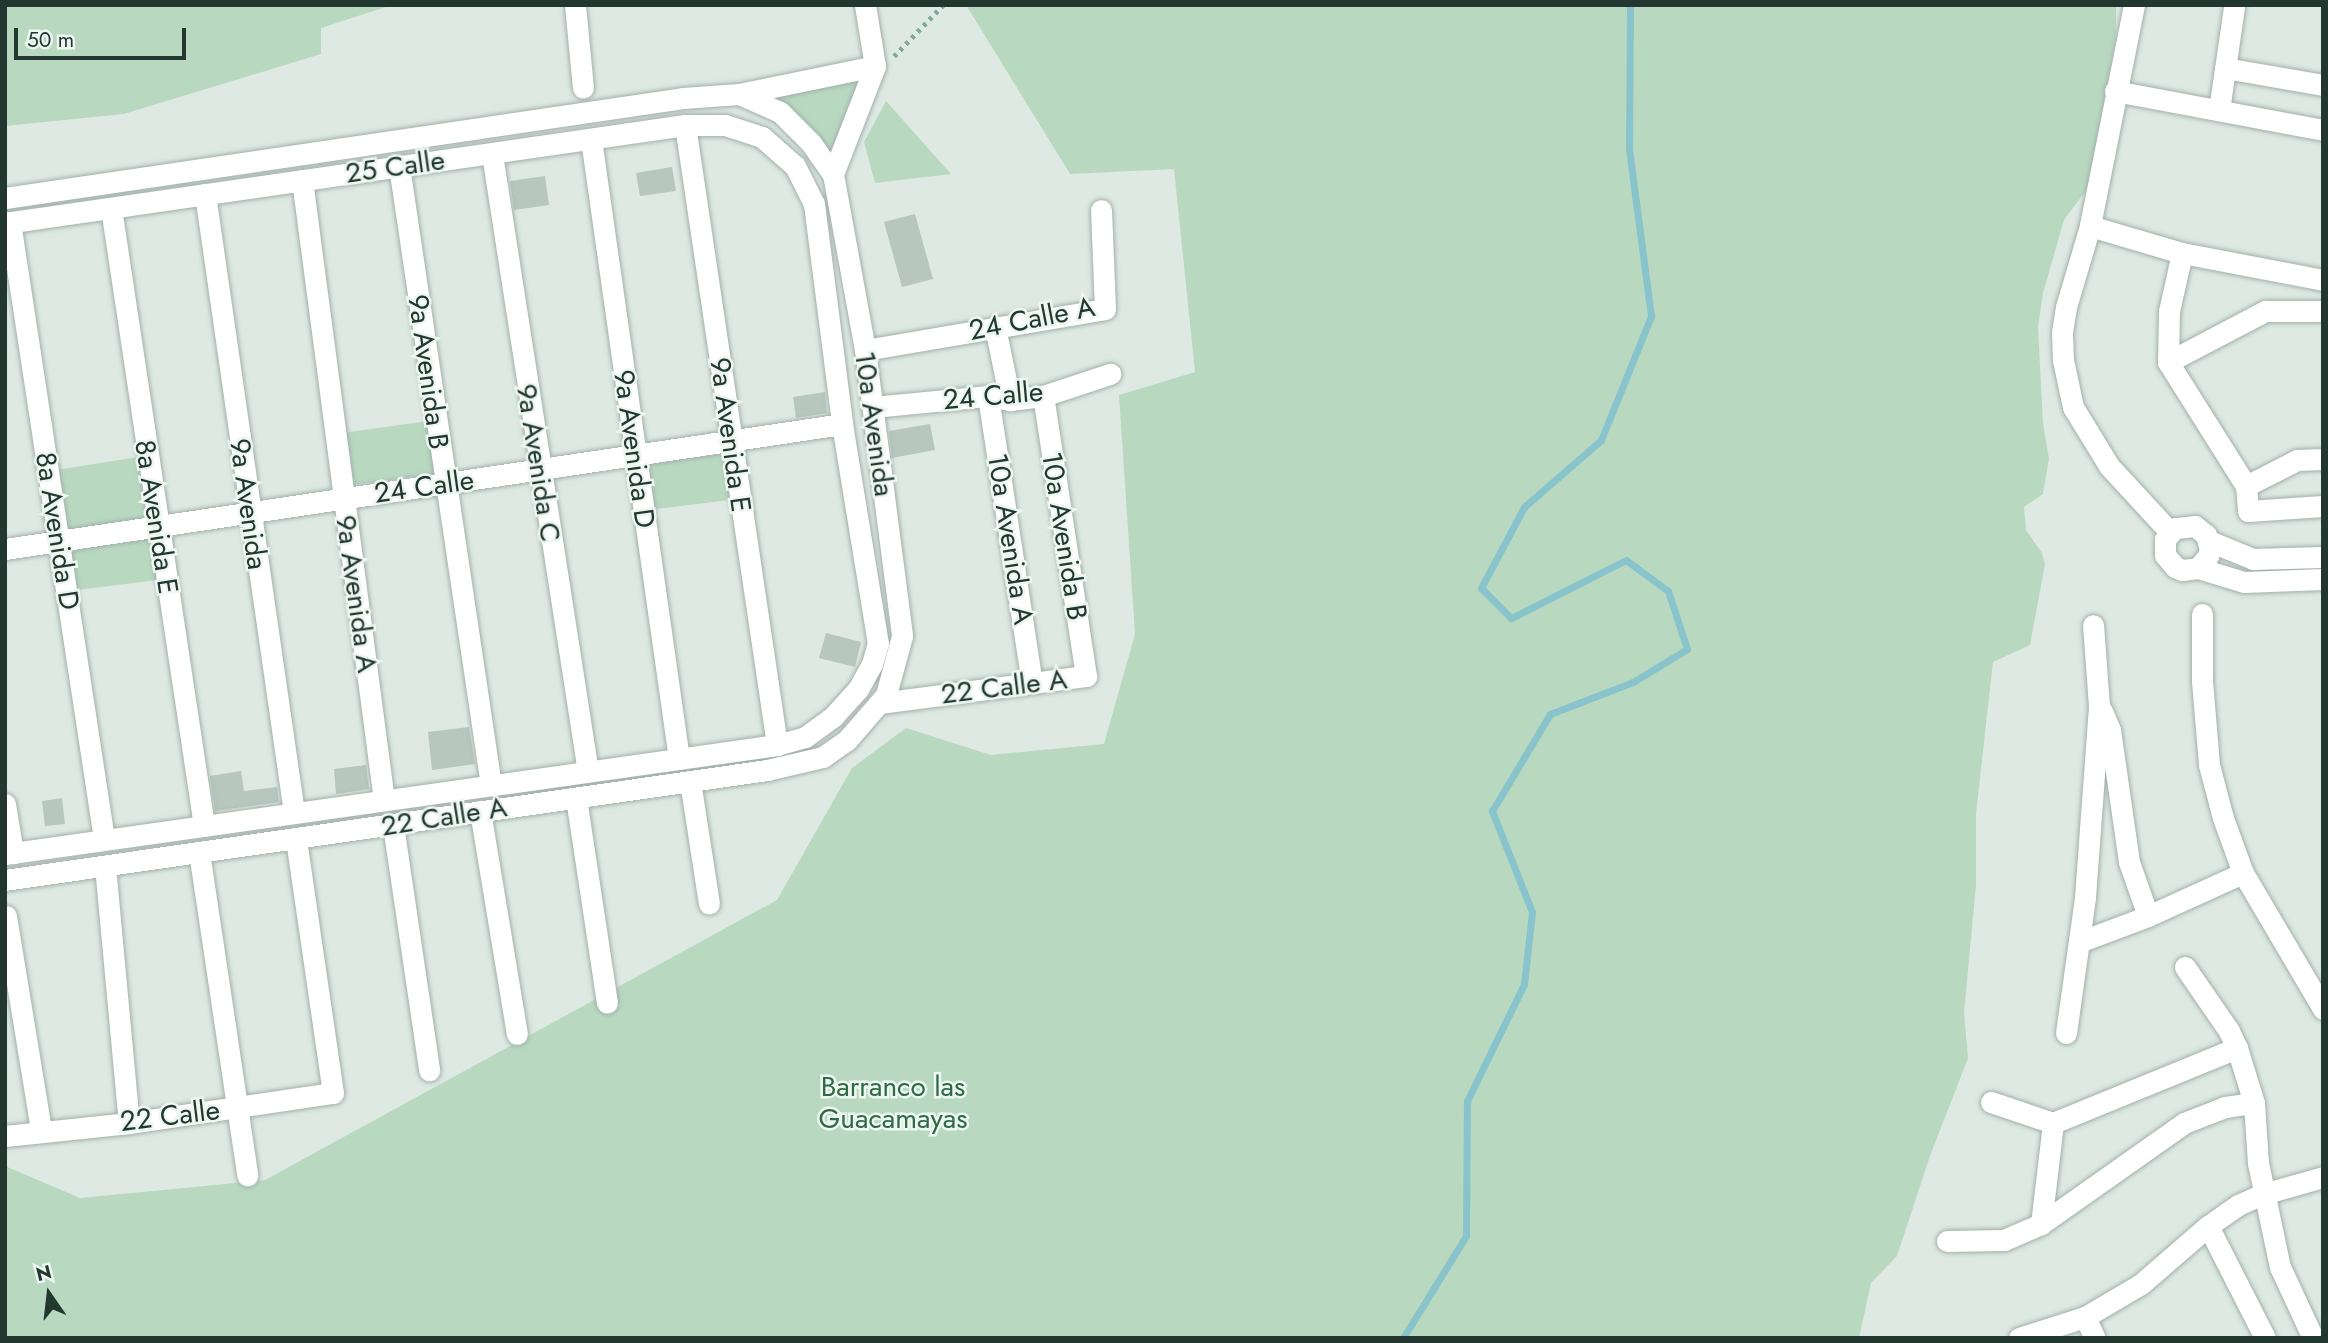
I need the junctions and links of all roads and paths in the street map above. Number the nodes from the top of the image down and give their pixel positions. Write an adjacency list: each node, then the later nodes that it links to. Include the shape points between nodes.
1 (575, 5): 9 (street)
2 (865, 5): 6 (street)
3 (943, 5): 6 (path, via 897,54)
4 (2134, 5): 10 (street)
5 (2234, 7): 7 (street)
6 (875, 66): 11 (street, 25 Calle); 22 (street)
7 (2225, 68): 8 (street); 12 (street)
8 (2323, 85)
9 (583, 88)
10 (2115, 91): 12 (street); 29 (street)
11 (739, 94): 13 (street, 25 Calle); 16 (street, 25 Calle, via 780,113)
12 (2220, 110): 15 (street)
13 (552, 118): 18 (street); 25 (street, 25 Calle)
14 (685, 125): 17 (street, 25 Calle); 19 (street, 25 Calle, via 724,125 762,137); 42 (street, 9a Avenida E)
15 (2323, 130)
16 (801, 133): 22 (street, 10a Avenida)
17 (591, 139): 18 (street, 25 Calle); 43 (street, 9a Avenida D)
18 (556, 145): 20 (street, 25 Calle)
19 (779, 150): 41 (street, 10a Avenida, via 795,166 814,204)
20 (492, 154): 21 (street, 25 Calle); 45 (street, 9a Avenida C)
21 (399, 166): 23 (street, 25 Calle); 46 (street, 9a Avenida B)
22 (833, 174): 34 (street, 10a Avenida)
23 (302, 180): 24 (street, 25 Calle); 48 (street, 9a Avenida A)
24 (205, 194): 26 (street, 25 Calle); 50 (street, 9a Avenida)
25 (5, 198)
26 (111, 208): 28 (street, 25 Calle); 51 (street, 8a Avenida E)
27 (1101, 210): 33 (street, 24 Calle A, via 1106,308)
28 (8, 223): 53 (street, 8a Avenida D)
29 (2090, 226): 30 (street); 52 (street, via 2062,333 2070,397 2109,466)
30 (2182, 253): 31 (street); 35 (street, via 2169,311)
31 (2323, 280)
32 (2323, 311): 35 (street, via 2265,311)
33 (995, 327): 34 (street, 24 Calle A); 39 (street)
34 (865, 350): 40 (street, 10a Avenida)
35 (2168, 362): 47 (street)
36 (1110, 374): 38 (street, 24 Calle)
37 (988, 396): 39 (street, 24 Calle); 40 (street, 24 Calle); 62 (street, 10a Avenida A)
38 (1043, 396): 39 (street, 24 Calle); 61 (street, 10a Avenida B)
39 (1010, 400)
40 (873, 407): 64 (street, 10a Avenida, via 902,636 886,695)
41 (842, 424): 42 (street, 24 Calle); 65 (street, 10a Avenida, via 878,643 858,690)
42 (730, 440): 43 (street, 24 Calle); 67 (street, 9a Avenida E)
43 (634, 455): 45 (street, 24 Calle); 69 (street, 9a Avenida D)
44 (2323, 458): 47 (street, via 2297,460)
45 (538, 470): 46 (street, 24 Calle); 70 (street, 9a Avenida C)
46 (444, 483): 48 (street, 24 Calle); 72 (street, 9a Avenida B)
47 (2246, 486): 49 (street, via 2248,511)
48 (343, 499): 50 (street, 24 Calle); 74 (street, 9a Avenida A)
49 (2323, 506)
50 (249, 513): 51 (street, 24 Calle); 77 (street, 9a Avenida)
51 (157, 527): 53 (street, 24 Calle); 79 (street, 8a Avenida E)
52 (2170, 532): 54 (street, via 2195,526); 57 (street, via 2164,547 2169,562 2182,570)
53 (58, 541): 55 (street, 24 Calle); 80 (street, 8a Avenida D)
54 (2209, 541): 56 (street, via 2253,559); 57 (street, via 2208,556)
55 (5, 549)
56 (2323, 557)
57 (2198, 568): 58 (street, via 2244,582)
58 (2323, 579)
59 (2202, 614): 85 (street, via 2209,765)
60 (2093, 625): 63 (street)
61 (1086, 676): 62 (street, 22 Calle A)
62 (1032, 683): 64 (street, 22 Calle A)
63 (2099, 706): 89 (street, via 2110,730 2129,862); 90 (street)
64 (873, 710): 68 (street, 22 Calle A, via 847,740)
65 (834, 716): 66 (street, 22 Calle A)
66 (806, 737): 67 (street, 22 Calle A); 68 (street)
67 (777, 745): 69 (street, 22 Calle A)
68 (823, 757): 71 (street, 22 Calle A)
69 (679, 759): 70 (street, 22 Calle A)
70 (588, 772): 72 (street, 22 Calle A)
71 (690, 781): 73 (street, 22 Calle A); 87 (street)
72 (491, 785): 74 (street, 22 Calle A)
73 (576, 798): 76 (street, 22 Calle A); 92 (street)
74 (384, 800): 77 (street, 22 Calle A)
75 (5, 804): 83 (street)
76 (480, 811): 78 (street, 22 Calle A); 95 (street)
77 (294, 812): 79 (street, 22 Calle A)
78 (393, 825): 81 (street, 22 Calle A); 97 (street)
79 (204, 826): 80 (street, 22 Calle A)
80 (104, 839): 83 (street, 22 Calle A)
81 (296, 840): 82 (street, 22 Calle A); 100 (street, 22 Calle, via 333,1093)
82 (199, 852): 84 (street, 22 Calle A); 100 (street)
83 (9, 853)
84 (105, 866): 86 (street, 22 Calle A); 101 (street)
85 (2243, 873): 89 (street); 93 (street)
86 (5, 880)
87 (709, 904)
88 (6, 916): 103 (street)
89 (2148, 916): 90 (street)
90 (2079, 942): 94 (street)
91 (2185, 967): 96 (street)
92 (607, 1003)
93 (2323, 1009)
94 (2066, 1033)
95 (517, 1034)
96 (2237, 1048): 99 (street); 102 (street)
97 (429, 1070)
98 (1991, 1102): 102 (street)
99 (2254, 1103): 107 (street); 108 (street, via 2225,1107 2184,1123)
100 (237, 1108): 101 (street, 22 Calle); 105 (street)
101 (129, 1122): 103 (street, 22 Calle)
102 (2053, 1123): 108 (street)
103 (41, 1130): 104 (street, 22 Calle)
104 (5, 1136)
105 (247, 1175)
106 (2323, 1177): 107 (street)
107 (2263, 1194): 109 (street); 116 (street, via 2280,1267)
108 (2041, 1224): 110 (street, via 2004,1240)
109 (2208, 1226): 111 (street, via 2141,1284); 115 (street)
110 (1947, 1241)
111 (2085, 1317): 112 (street); 114 (street)
112 (2045, 1335): 113 (street)
113 (2019, 1338)
114 (2095, 1338)
115 (2264, 1338)
116 (2313, 1338)

